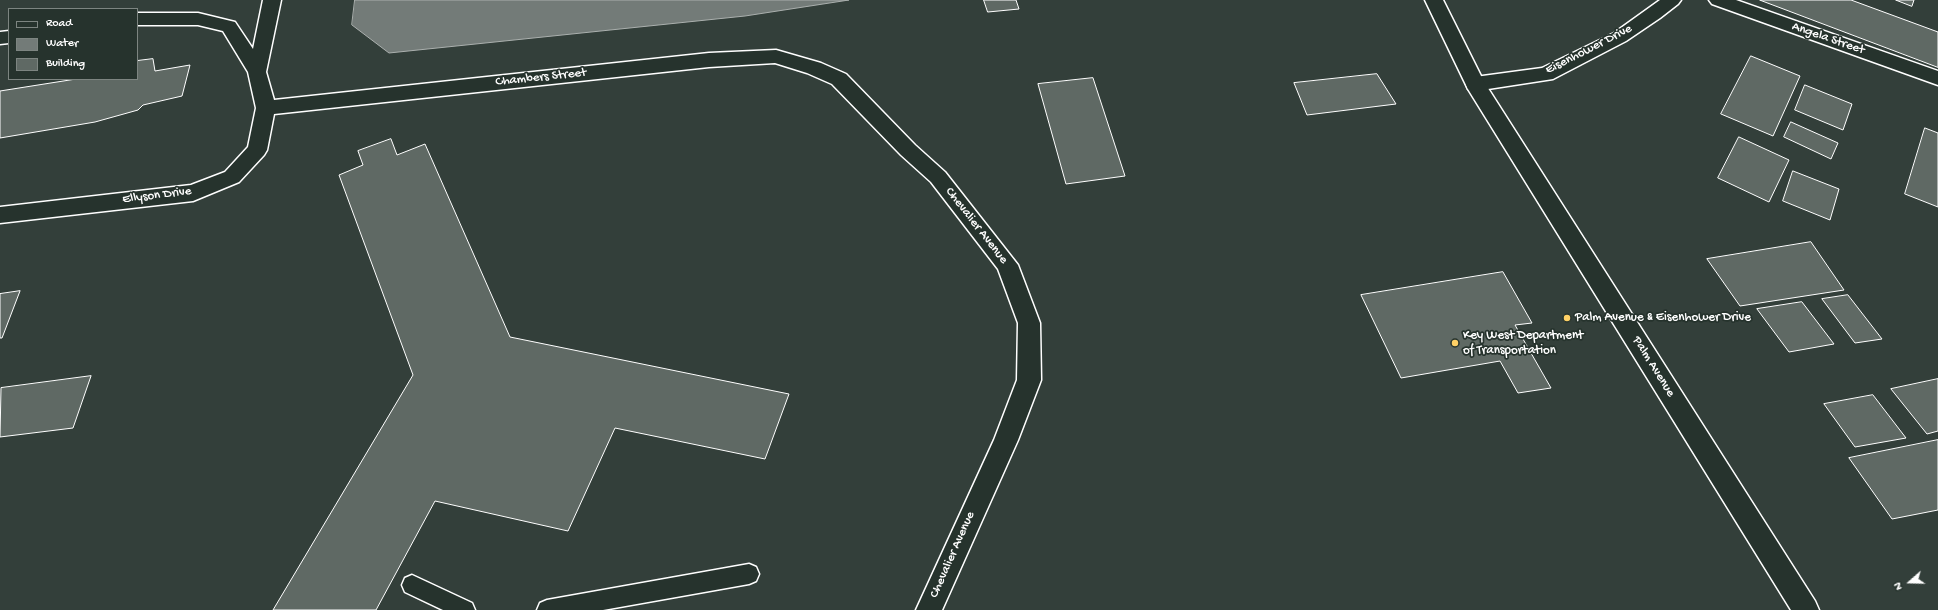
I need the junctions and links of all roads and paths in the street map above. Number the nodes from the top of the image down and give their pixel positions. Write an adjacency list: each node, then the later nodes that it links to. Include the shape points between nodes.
1 (272, 0): 7 (street)
2 (1434, 0): 9 (street, Palm Avenue)
3 (1672, 0): 9 (street, Eisenhower Drive, via 1620,37 1546,74)
4 (1718, 0): 8 (street, Angela Street)
5 (138, 19): 7 (street, via 198,19 229,26)
6 (814, 68): 10 (street, Chambers Street, via 776,56 709,60); 14 (street, Chevalier Avenue, via 838,79 938,177 1008,265 1029,324 1029,380 1006,440)
7 (257, 72): 10 (street)
8 (1938, 78)
9 (1475, 84): 17 (street, Palm Avenue)
10 (266, 108): 11 (street, Ellyson Drive, via 256,150 232,177 193,193)
11 (0, 215)
12 (749, 574): 16 (lane)
13 (412, 585): 15 (lane)
14 (930, 609)
15 (465, 610)
16 (547, 610)
17 (1806, 610)

